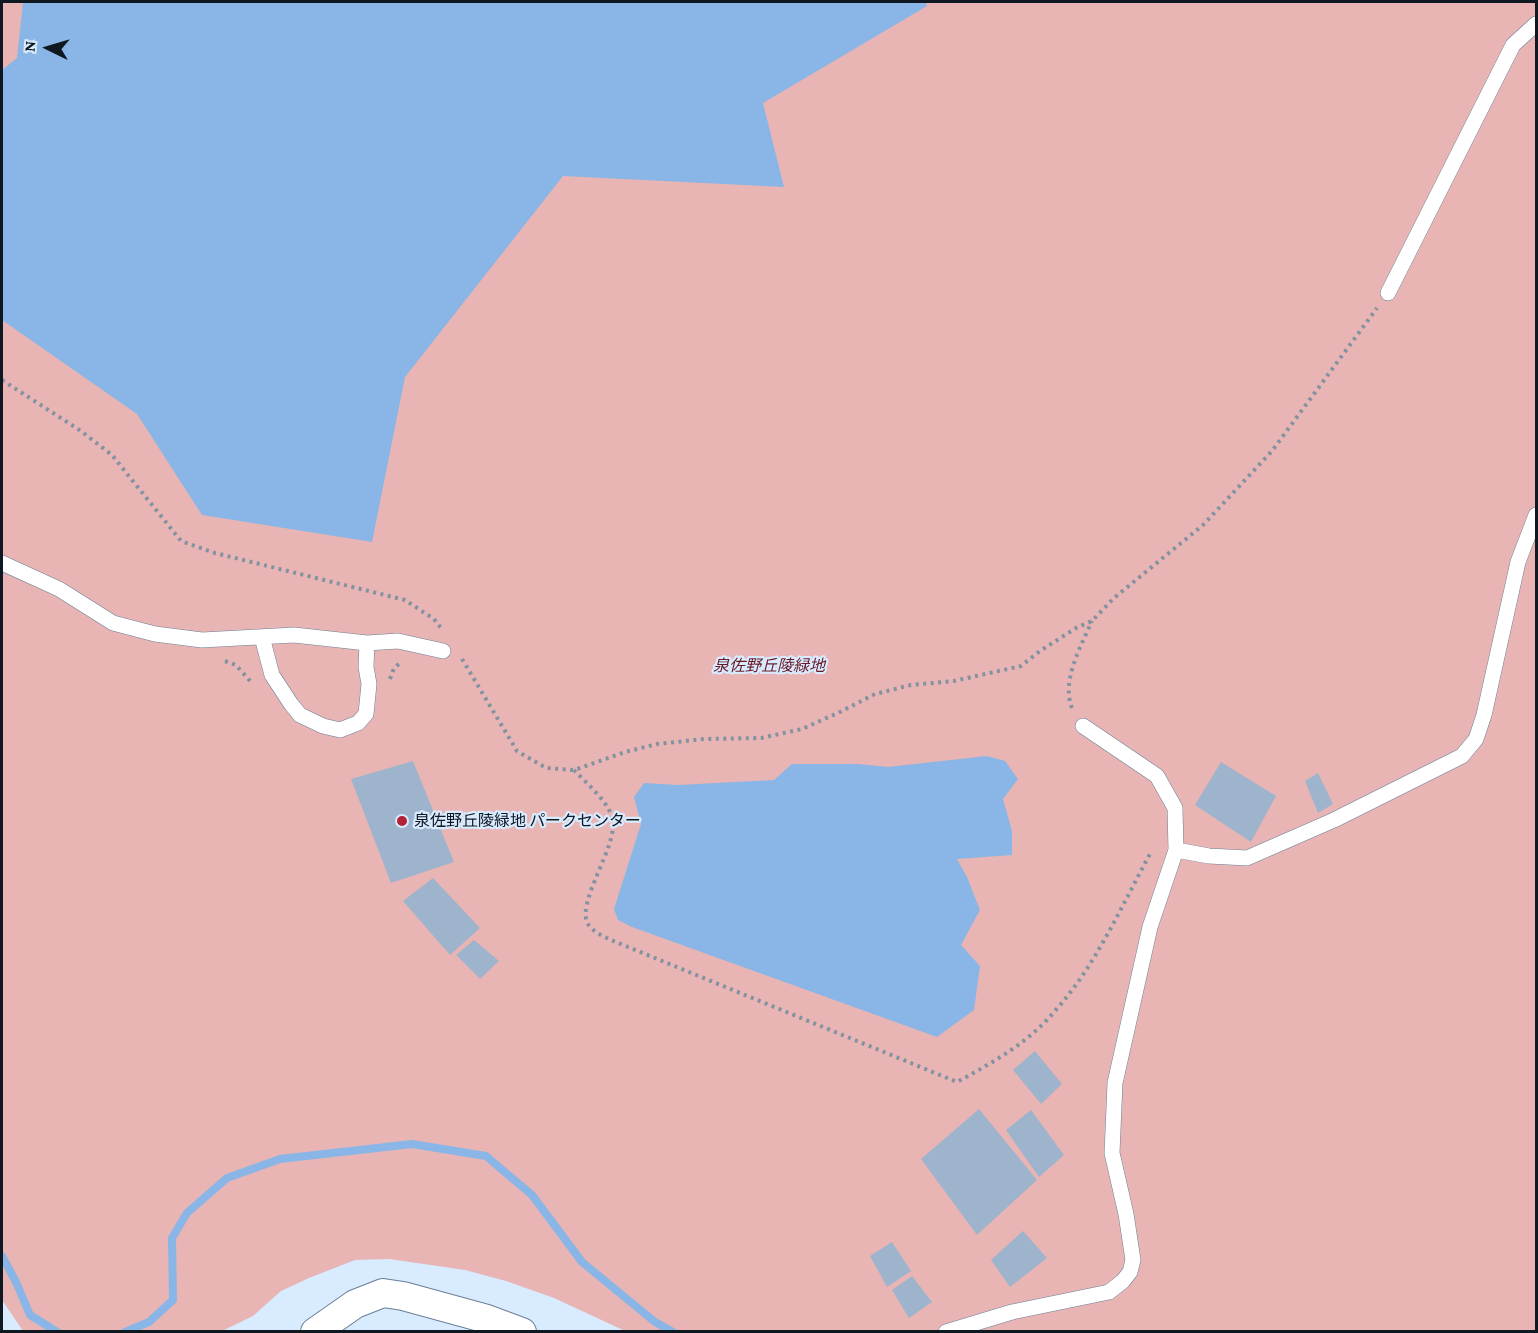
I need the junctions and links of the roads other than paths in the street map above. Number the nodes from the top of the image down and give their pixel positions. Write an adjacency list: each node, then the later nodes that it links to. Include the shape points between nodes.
1 (1536, 24): 2 (lane, via 1513,45)
2 (1389, 293)
3 (1536, 515): 9 (lane, via 1518,562 1484,715 1476,739 1462,756 1334,820 1246,858)
4 (2, 563): 5 (lane, via 59,589 113,623 202,640)
5 (262, 637): 6 (lane, via 294,635); 6 (lane, via 272,675 300,715 340,730 358,723 366,714)
6 (367, 643): 7 (lane, via 398,641)
7 (450, 652)
8 (1083, 726): 9 (lane, via 1157,776 1175,808)
9 (1176, 850): 12 (lane, via 1150,927 1115,1083 1112,1153 1133,1260 1130,1272 1109,1292 1012,1312)
10 (315, 1332): 11 (street, via 355,1304 383,1293 487,1319)
11 (522, 1332)
12 (946, 1332)

